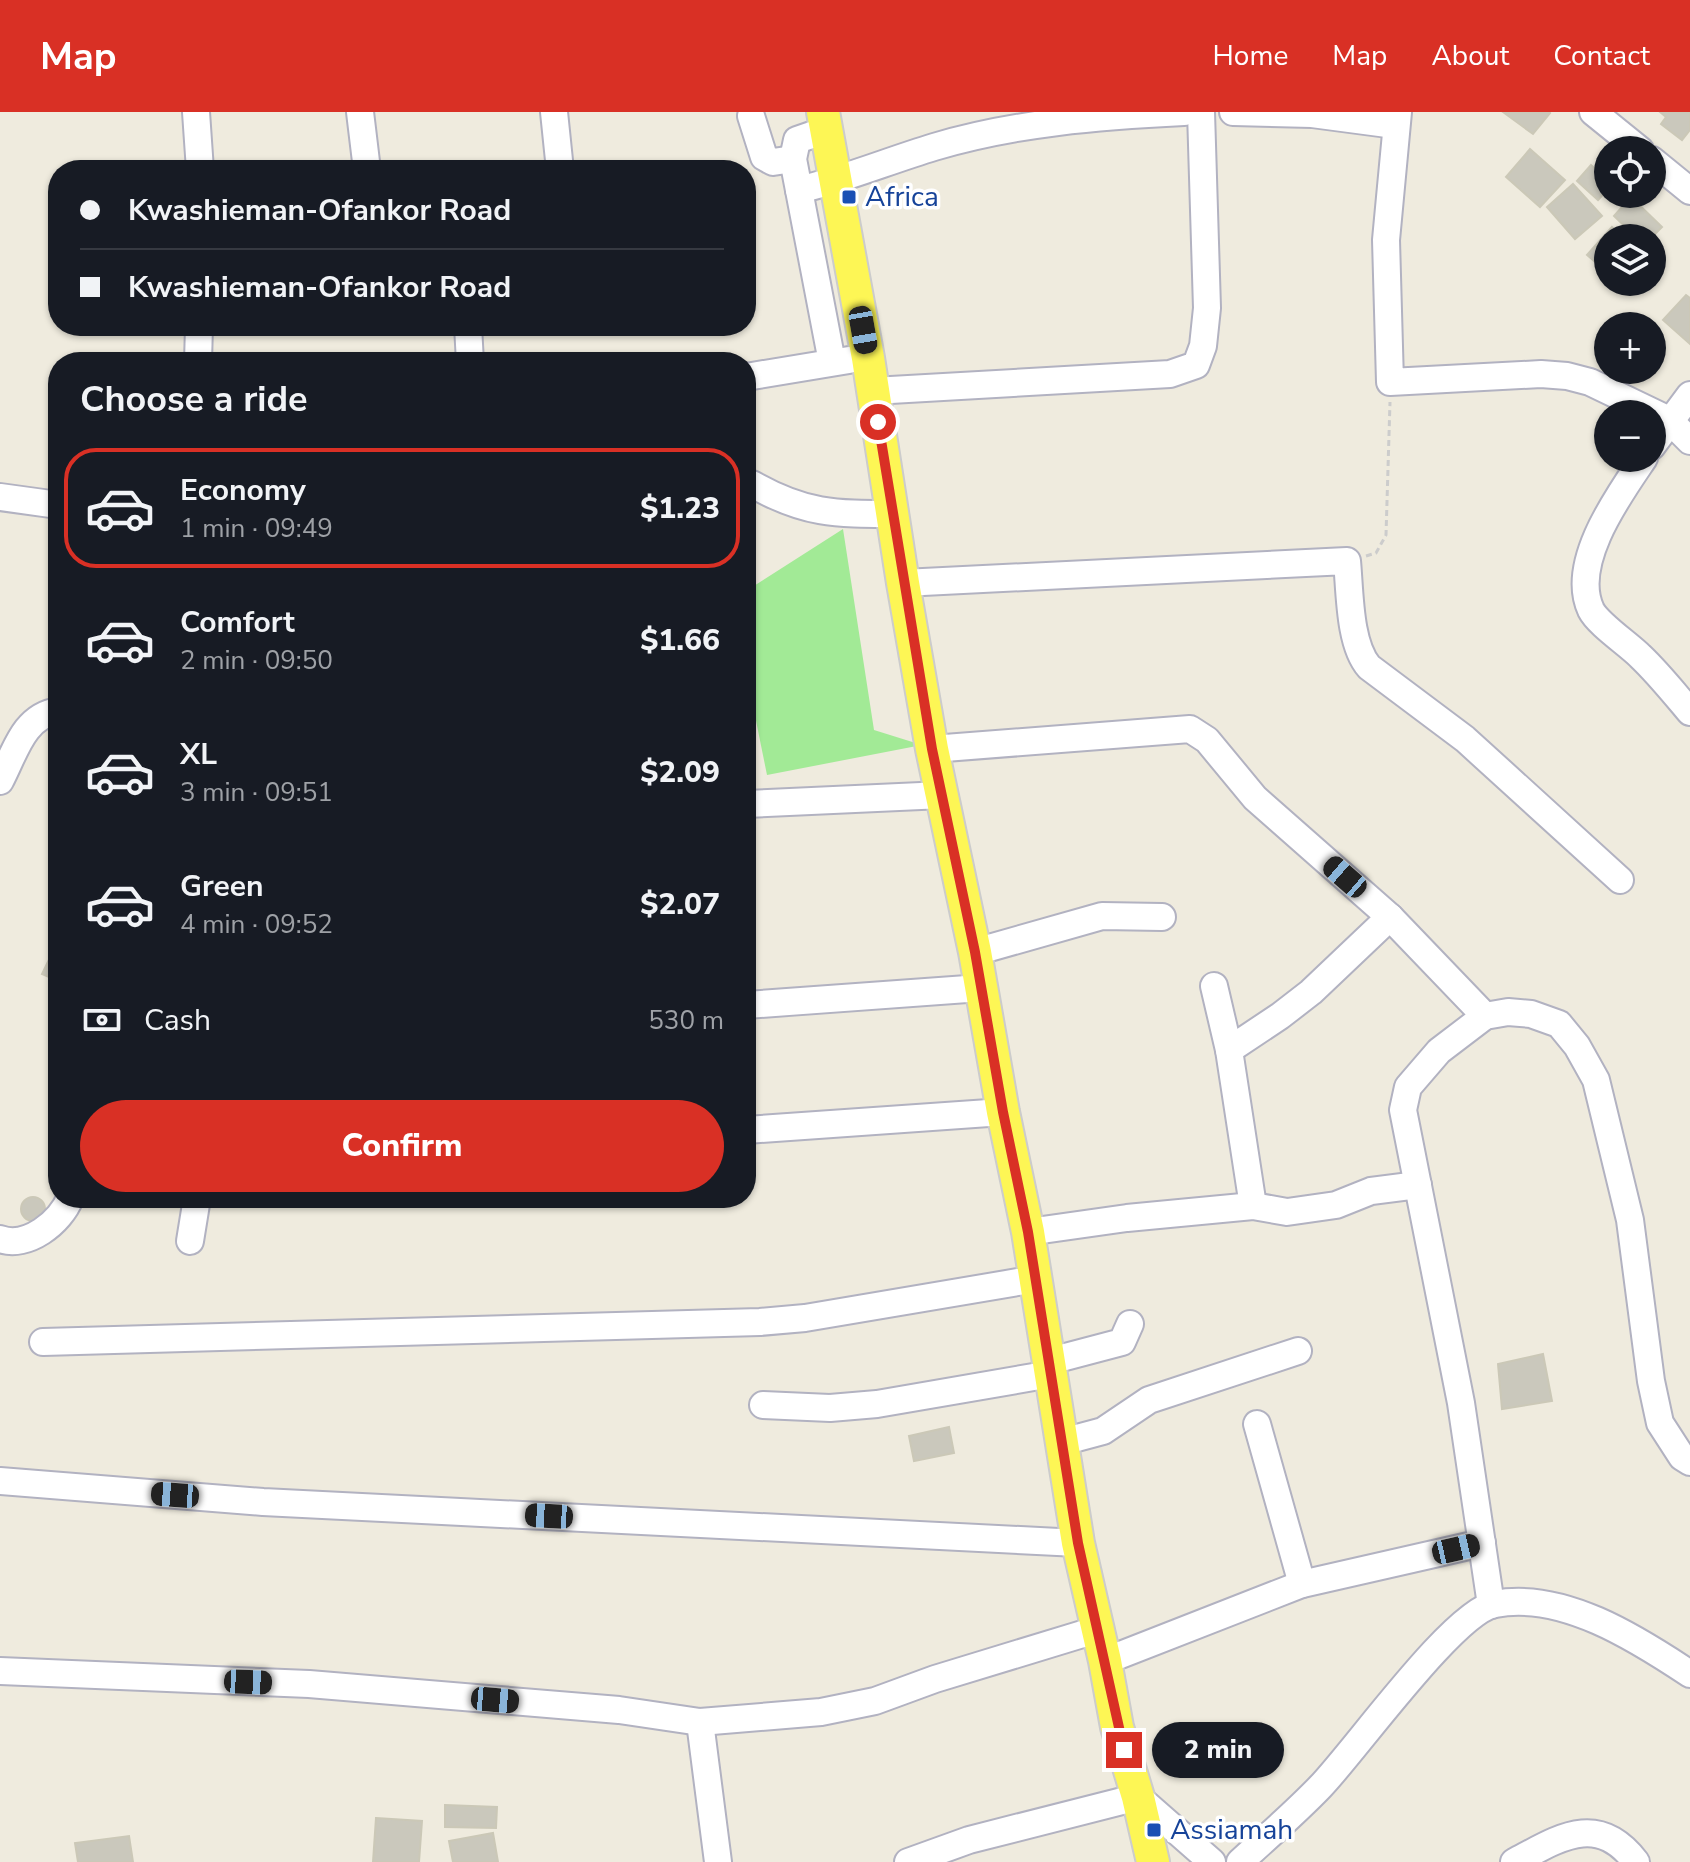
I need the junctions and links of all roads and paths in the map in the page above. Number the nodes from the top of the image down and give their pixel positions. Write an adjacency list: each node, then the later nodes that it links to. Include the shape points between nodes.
1 (196, 112): 14 (street)
2 (360, 112): 15 (street)
3 (554, 112): 16 (street)
4 (1184, 112): 10 (street)
5 (1201, 112): 27 (street, via 1207,308 1196,365 1170,374)
6 (1233, 112): 9 (street)
7 (1593, 112): 12 (street)
8 (751, 116): 13 (street, via 764,157 773,162)
9 (1396, 118): 26 (street, via 1386,240)
10 (1030, 119): 18 (street)
11 (824, 121): 13 (street, via 797,140); 18 (main road)
12 (1623, 136)
13 (793, 159): 19 (street)
14 (199, 160)
15 (366, 160)
16 (559, 160)
17 (1666, 171): 20 (street)
18 (834, 181): 19 (street); 21 (main road)
19 (799, 190): 22 (street)
20 (1690, 191)
21 (848, 245): 22 (street); 23 (main road)
22 (813, 252): 24 (street)
23 (868, 358): 24 (street); 27 (main road)
24 (832, 362): 25 (street)
25 (756, 375)
26 (1390, 382): 29 (street, via 1567,376); 37 (path, via 1386,535 1376,553)
27 (873, 391): 36 (main road)
28 (1690, 395): 29 (street)
29 (1669, 420): 30 (street); 31 (street)
30 (1666, 425)
31 (1690, 441)
32 (1635, 472): 40 (street, via 1602,522 1586,590 1592,612 1643,658)
33 (756, 486): 36 (street, via 804,508)
34 (0, 497): 35 (street)
35 (48, 504)
36 (894, 514): 38 (main road)
37 (1347, 561): 38 (street); 45 (street, via 1360,656 1369,667 1465,739)
38 (903, 583): 41 (main road)
39 (48, 712): 42 (street, via 29,724)
40 (1690, 712)
41 (932, 749): 43 (main road); 47 (street, via 1190,729 1207,740 1255,798)
42 (0, 781)
43 (943, 795): 44 (street); 48 (main road)
44 (756, 804)
45 (1620, 880)
46 (1162, 917): 48 (street, via 1102,916)
47 (1390, 917): 52 (street); 53 (street, via 1311,992)
48 (975, 952): 50 (main road)
49 (1214, 986): 53 (street)
50 (981, 988): 51 (street); 54 (main road)
51 (756, 1004)
52 (1485, 1016): 56 (street, via 1439,1051 1408,1087 1403,1110); 71 (street, via 1531,1014 1559,1024 1596,1080 1630,1220 1660,1423)
53 (1229, 1050): 57 (street)
54 (1003, 1112): 55 (street); 60 (main road)
55 (756, 1129)
56 (1418, 1185): 57 (street, via 1287,1212); 74 (street)
57 (1253, 1206): 60 (street)
58 (66, 1208): 61 (street, via 41,1233 8,1242)
59 (195, 1208): 62 (street)
60 (1028, 1232): 63 (main road)
61 (0, 1239)
62 (190, 1241)
63 (1036, 1279): 65 (street, via 760,1322); 67 (main road)
64 (1130, 1324): 67 (street, via 1122,1342)
65 (43, 1342)
66 (1298, 1351): 70 (street, via 1149,1400 1103,1431)
67 (1050, 1367): 68 (street, via 877,1404); 70 (main road)
68 (763, 1405)
69 (1257, 1424): 75 (street)
70 (1062, 1442): 73 (main road)
71 (1690, 1462)
72 (0, 1481): 73 (street, via 263,1502)
73 (1078, 1543): 77 (main road)
74 (1482, 1543): 75 (street); 76 (street)
75 (1302, 1584): 78 (street)
76 (1491, 1605): 80 (street, via 1539,1604 1617,1628); 87 (street, via 1449,1636 1321,1787)
77 (1099, 1629): 78 (main road); 81 (street, via 875,1701 821,1712)
78 (1105, 1661): 82 (main road)
79 (0, 1671): 81 (street, via 309,1684 619,1710)
80 (1690, 1674)
81 (700, 1722): 83 (street)
82 (1138, 1797): 84 (street, via 969,1840); 85 (main road); 86 (street)
83 (718, 1862)
84 (908, 1862)
85 (1153, 1862)
86 (1212, 1862)
87 (1240, 1862)
88 (1514, 1862): 89 (street, via 1582,1832 1606,1835)
89 (1636, 1862)

